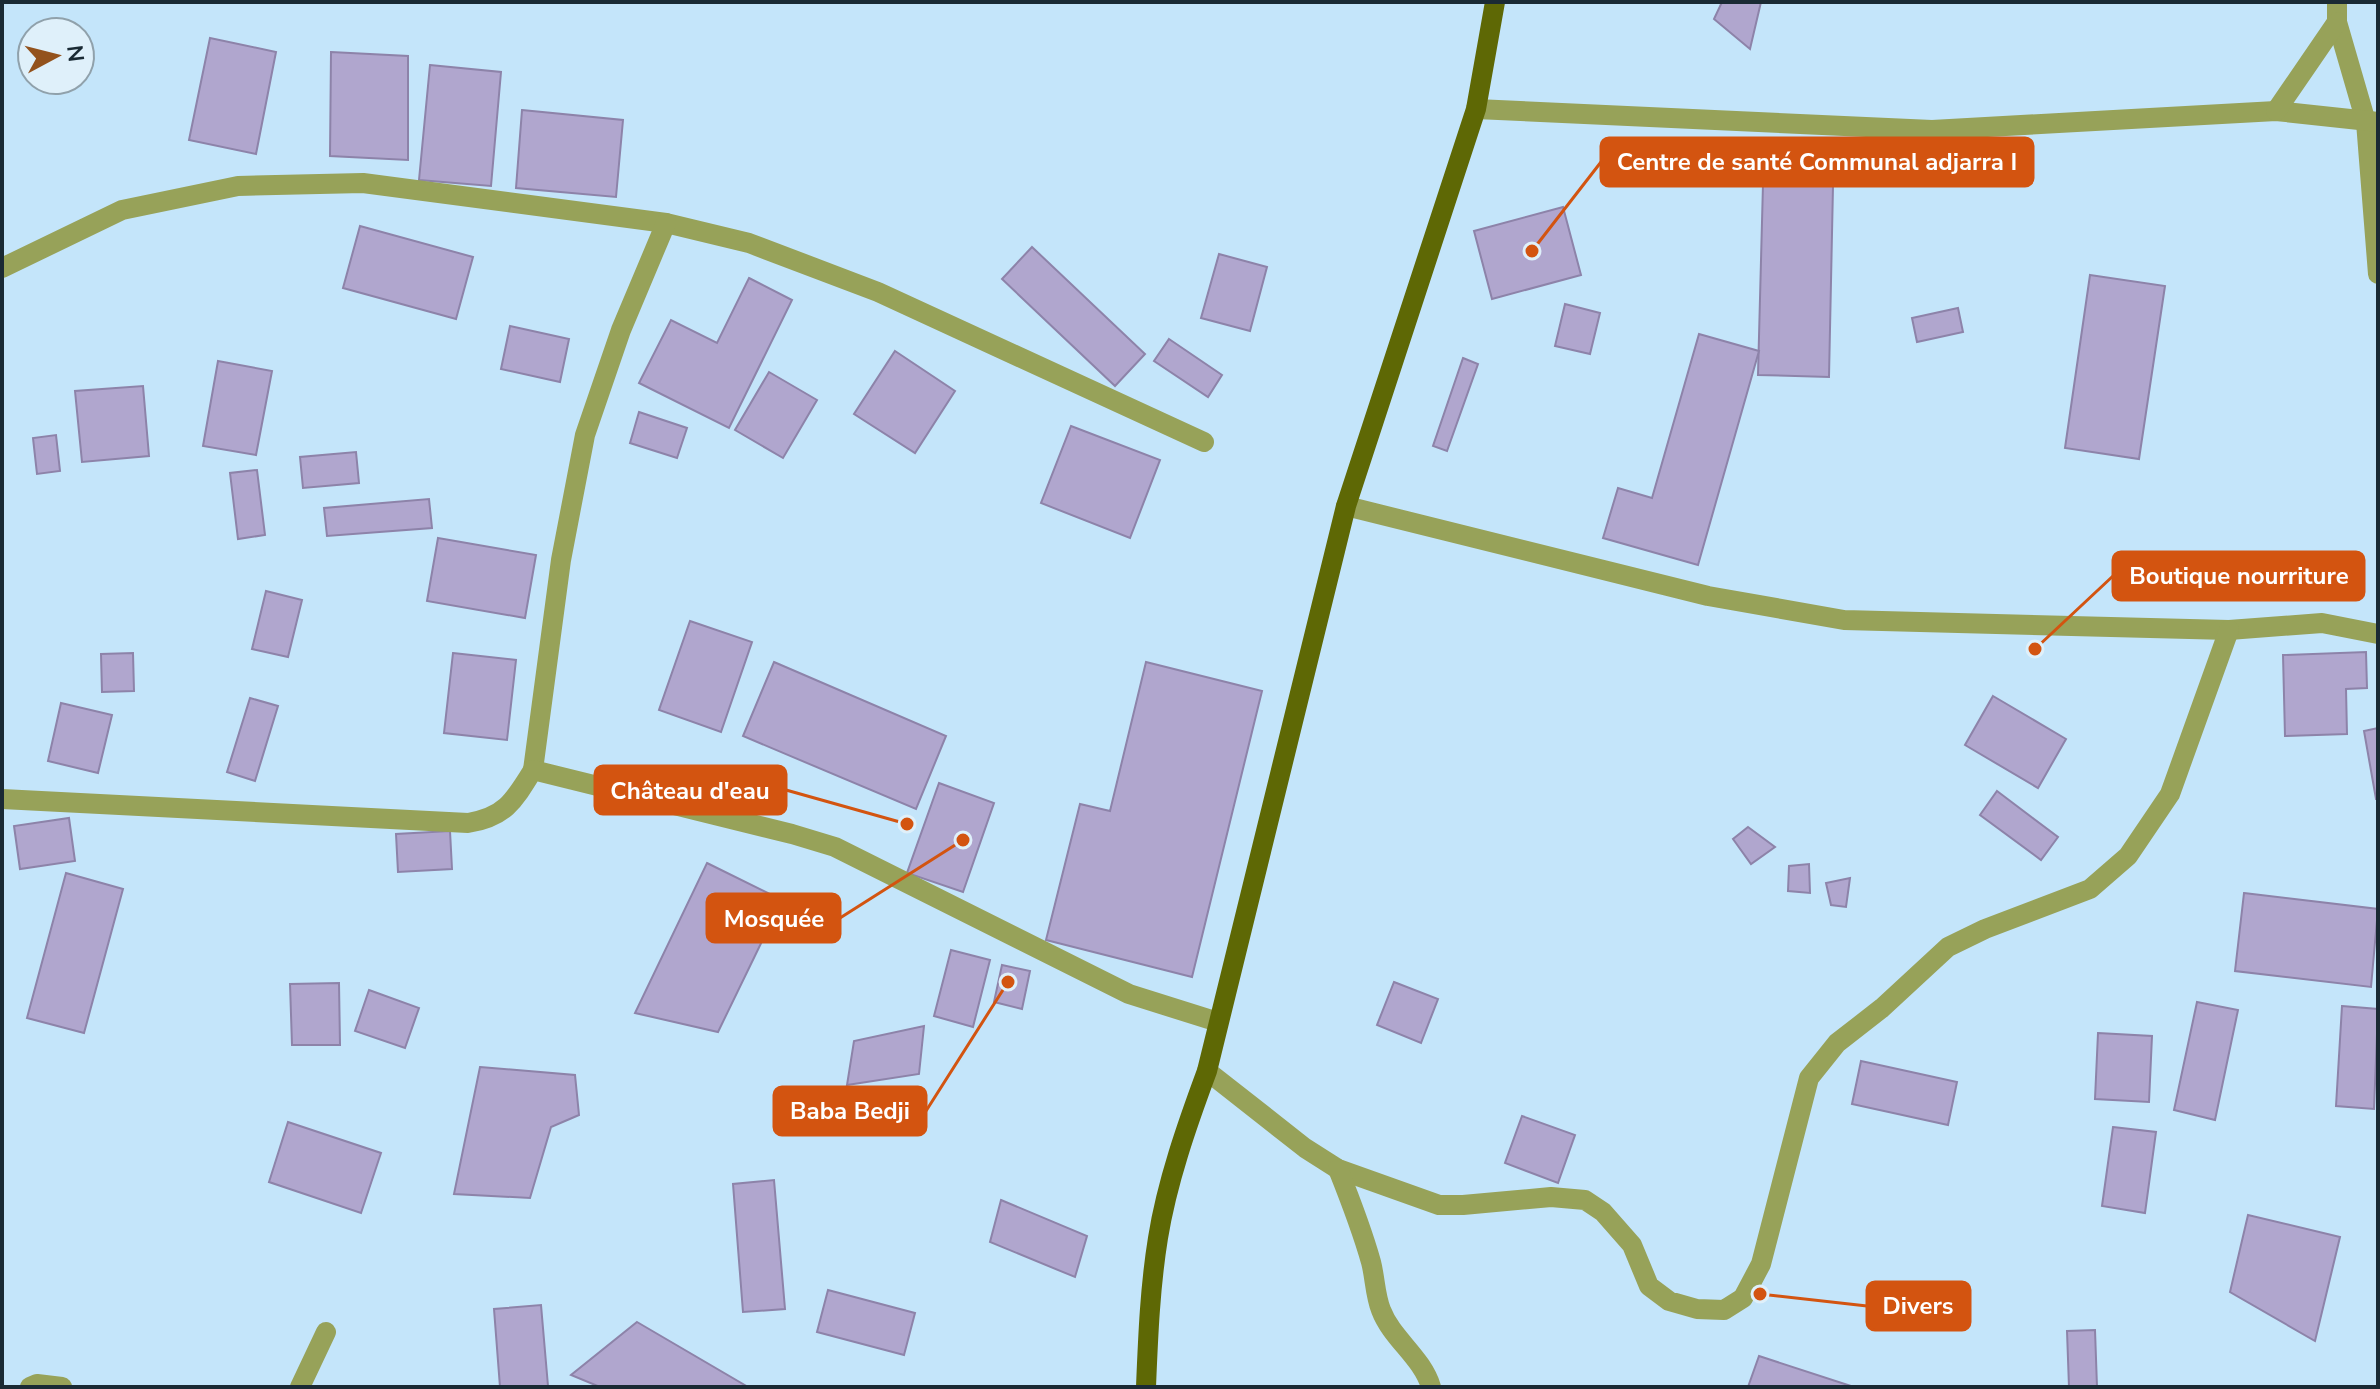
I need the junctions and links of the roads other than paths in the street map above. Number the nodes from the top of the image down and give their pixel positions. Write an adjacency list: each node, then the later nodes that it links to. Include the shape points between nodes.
1 (1495, 2): 3 (main road)
2 (2337, 12): 4 (street); 5 (street)
3 (1476, 109): 4 (street, via 1932,130); 10 (main road)
4 (2276, 111): 5 (street)
5 (2372, 122): 8 (street)
6 (666, 223): 7 (street, via 363,183 238,186 122,210); 9 (street, via 749,243 878,292); 13 (street, via 585,435 561,560)
7 (2, 268)
8 (2378, 274)
9 (1204, 442)
10 (1346, 506): 11 (street, via 1708,596 1844,620); 15 (main road)
11 (2229, 630): 12 (street, via 2322,623); 17 (street, via 2170,794 2128,856 2090,889 1948,947 1837,1043 1809,1078 1761,1264 1743,1298 1724,1310 1697,1309 1659,1294 1649,1286 1632,1245 1585,1200 1551,1197 1439,1205)
12 (2378, 634)
13 (533, 770): 14 (street, via 516,798 491,819 468,823); 15 (street, via 835,847 1129,994)
14 (2, 799)
15 (1218, 1022): 16 (main road)
16 (1207, 1071): 17 (street); 22 (main road, via 1186,1127 1158,1237)
17 (1338, 1169): 23 (street, via 1367,1249 1380,1307)
18 (326, 1332): 21 (street)
19 (30, 1387): 20 (street)
20 (62, 1387)
21 (300, 1387)
22 (1146, 1387)
23 (1431, 1387)

